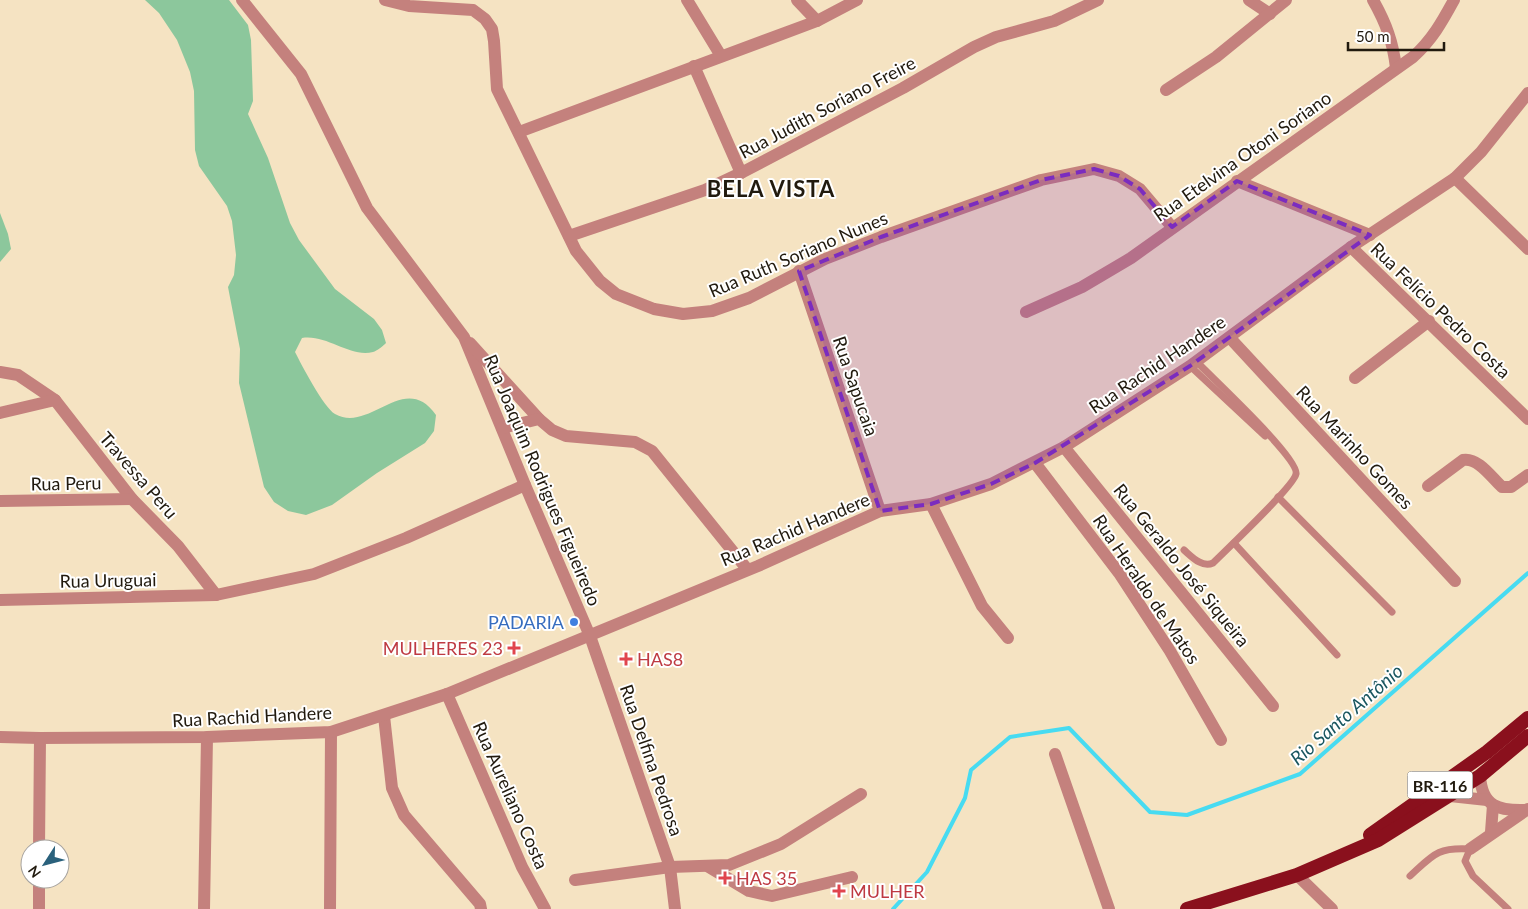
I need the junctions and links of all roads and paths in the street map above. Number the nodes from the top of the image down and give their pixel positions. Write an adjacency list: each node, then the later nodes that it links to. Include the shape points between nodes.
1 (242, 0): 30 (street, Rua Joaquim Rodrigues Figueiredo, via 300,74 367,208)
2 (385, 0): 18 (street, Rua Ruth Soriano Nunes, via 410,6 473,10 485,19 492,29 497,89)
3 (687, 0): 13 (street)
4 (797, 0): 12 (street)
5 (856, 0): 12 (street)
6 (1098, 0): 19 (street, Rua Judith Soriano Freire, via 1054,21 996,37 974,47)
7 (1249, 0): 11 (street)
8 (1286, 0): 11 (street)
9 (1374, 0): 15 (street, via 1388,26)
10 (1454, 0): 15 (street, Rua Etelvina Otoni Soriano, via 1427,44)
11 (1270, 14): 16 (street, via 1216,57)
12 (817, 21): 13 (street)
13 (721, 56): 14 (street)
14 (694, 66): 18 (street); 19 (street)
15 (1396, 68): 21 (street, Rua Etelvina Otoni Soriano)
16 (1166, 90)
17 (1526, 101): 20 (street, Rua Rachid Handere)
18 (519, 132): 24 (street, Rua Ruth Soriano Nunes)
19 (741, 173): 24 (street, Rua Judith Soriano Freire, via 661,206)
20 (1455, 178): 23 (street, Rua Rachid Handere); 26 (street)
21 (1237, 181): 22 (street, Rua Etelvina Otoni Soriano); 23 (street)
22 (1172, 227): 27 (street, Rua Ruth Soriano Nunes, via 1140,189 1119,176 1094,169 1042,180 881,237); 28 (street, Rua Etelvina Otoni Soriano, via 1131,258 1082,287)
23 (1370, 235): 25 (street, Rua Rachid Handere)
24 (568, 236): 27 (street, Rua Ruth Soriano Nunes, via 588,268 616,294 654,309 683,314 712,311 749,298)
25 (1352, 248): 29 (street, Rua Felício Pedro Costa); 31 (street, Rua Rachid Handere)
26 (1528, 249)
27 (799, 271): 49 (street, Rua Sapucaia)
28 (1026, 312)
29 (1429, 321): 34 (street); 38 (street, Rua Felício Pedro Costa)
30 (464, 337): 37 (street, Rua Joaquim Rodrigues Figueiredo); 39 (street, Rua Joaquim Rodrigues Figueiredo)
31 (1230, 338): 32 (street, Rua Rachid Handere); 53 (street, Rua Marinho Gomes)
32 (1193, 363): 40 (street, Rua Rachid Handere); 45 (lane, via 1252,416 1297,468 1296,476)
33 (0, 372): 35 (street, Travessa Peru, via 18,375)
34 (1354, 378)
35 (55, 400): 36 (street); 46 (street, Travessa Peru)
36 (0, 413)
37 (539, 419): 39 (street); 52 (street, Rua Joaquim Rodrigues Figueiredo, via 566,436 635,442 652,451)
38 (1528, 419)
39 (502, 428): 43 (street, Rua Joaquim Rodrigues Figueiredo)
40 (1064, 447): 41 (street, Rua Rachid Handere); 61 (street, Rua Geraldo José Siqueira)
41 (1035, 463): 48 (street, Rua Rachid Handere, via 991,484); 69 (street, Rua Heraldo de Matos, via 1119,572 1170,651)
42 (1528, 474): 44 (street, via 1510,488 1502,488 1468,459)
43 (525, 486): 54 (street, Rua Uruguai, via 314,574); 57 (street, Rua Joaquim Rodrigues Figueiredo)
44 (1428, 486)
45 (1278, 497): 50 (lane); 56 (lane)
46 (132, 500): 47 (street, Rua Peru); 54 (street, Travessa Peru, via 178,546)
47 (0, 501)
48 (931, 504): 49 (street, Rua Rachid Handere); 58 (street, via 982,606)
49 (880, 511): 52 (street, Rua Rachid Handere)
50 (1234, 543): 51 (lane, via 1208,565); 59 (lane)
51 (1184, 550)
52 (747, 569): 57 (street, Rua Rachid Handere)
53 (1455, 581)
54 (216, 595): 55 (street, Rua Uruguai)
55 (0, 600)
56 (1392, 612)
57 (590, 636): 60 (street, Rua Rachid Handere); 81 (street, Rua Delfina Pedrosa)
58 (1008, 638)
59 (1337, 654)
60 (447, 694): 62 (street, Rua Rachid Handere); 92 (street, Rua Aureliano Costa, via 522,867)
61 (1273, 706)
62 (384, 716): 64 (street, Rua Rachid Handere); 91 (street, via 392,788 404,815)
63 (1528, 718): 70 (highway, BR-116)
64 (331, 732): 67 (street, Rua Rachid Handere); 90 (street)
65 (1528, 736): 72 (highway, BR-116)
66 (0, 737): 68 (street, Rua Rachid Handere)
67 (207, 737): 68 (street, Rua Rachid Handere); 89 (street)
68 (40, 738): 78 (street)
69 (1221, 740)
70 (1487, 752): 72 (highway); 80 (highway, BR-116)
71 (1055, 754): 94 (street)
72 (1480, 776): 74 (highway, BR-116); 75 (street, via 1483,793)
73 (861, 794): 82 (street, via 774,848 729,865)
74 (1450, 796): 75 (street); 80 (highway, BR-116, via 1378,840)
75 (1490, 803): 76 (street, via 1513,811); 77 (street)
76 (1527, 810): 77 (street)
77 (1491, 832): 79 (street)
78 (39, 839)
79 (1470, 849): 84 (lane, via 1446,848 1439,851); 97 (lane, via 1465,861 1469,870)
80 (1350, 851): 83 (highway, BR-116)
81 (670, 867): 82 (street); 86 (street); 93 (street, Rua Delfina Pedrosa)
82 (709, 867): 85 (street, via 742,888 772,896)
83 (1297, 875): 95 (highway, BR-116); 96 (street)
84 (1410, 876)
85 (852, 877)
86 (574, 880)
87 (39, 889): 88 (street)
88 (39, 909)
89 (204, 909)
90 (330, 909)
91 (482, 909)
92 (545, 909)
93 (675, 909)
94 (1110, 909)
95 (1187, 909)
96 (1332, 909)
97 (1508, 909)

